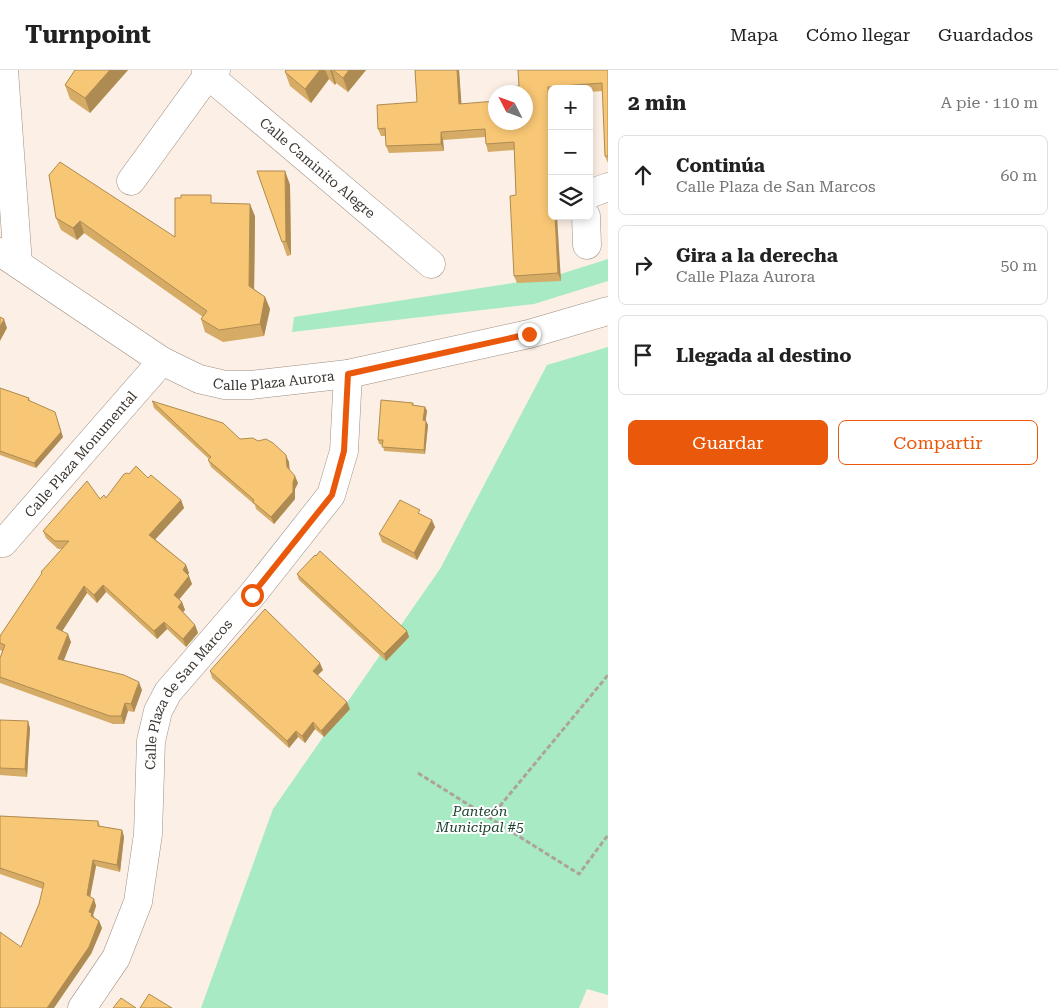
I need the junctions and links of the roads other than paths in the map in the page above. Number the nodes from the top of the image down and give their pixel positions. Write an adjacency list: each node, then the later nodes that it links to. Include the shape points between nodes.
1 (4, 70): 8 (street)
2 (210, 72): 3 (street); 9 (street, Calle Caminito Alegre)
3 (131, 181)
4 (608, 187): 5 (street)
5 (593, 193)
6 (586, 220): 7 (street)
7 (587, 245)
8 (9, 258): 11 (street, Calle Plaza Aurora)
9 (431, 264)
10 (608, 311): 12 (street, Calle Plaza Aurora, via 529,334)
11 (162, 361): 12 (street, Calle Plaza Aurora, via 199,378 226,385); 13 (street, Calle Plaza Monumental)
12 (348, 374): 14 (street, Calle Plaza de San Marcos, via 344,451 332,495 168,692 158,711 151,741 148,834 138,902 116,958)
13 (1, 544)
14 (82, 1008)

